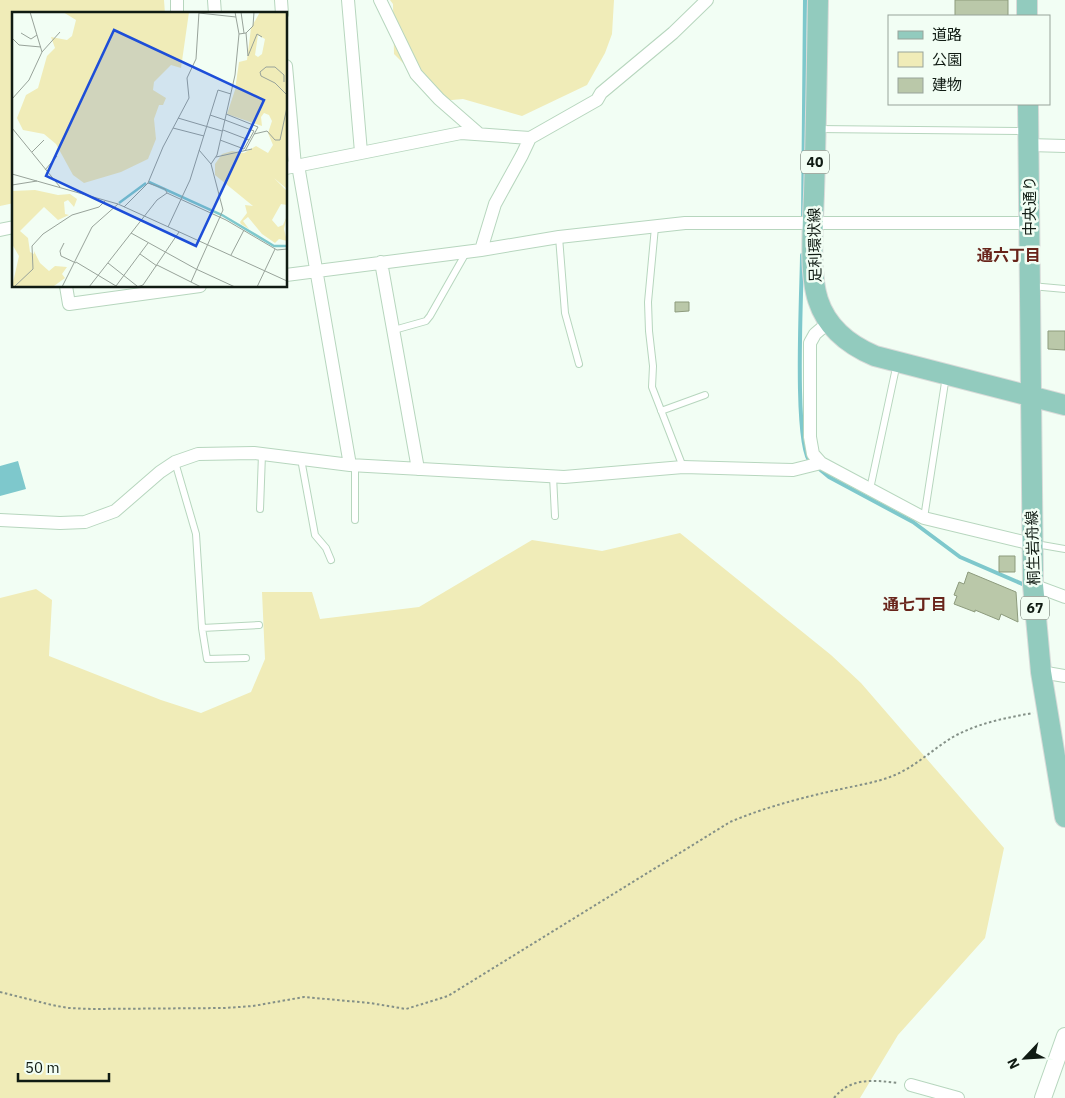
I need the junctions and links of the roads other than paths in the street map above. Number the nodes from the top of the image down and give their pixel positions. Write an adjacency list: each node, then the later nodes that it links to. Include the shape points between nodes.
1 (348, 0): 14 (street)
2 (380, 0): 10 (street, via 416,74)
3 (707, 0): 11 (street, via 597,100)
4 (818, 0): 9 (main road, 足利環状線 / 40)
5 (1027, 0): 6 (main road)
6 (1027, 15)
7 (288, 95): 15 (street)
8 (1028, 105): 12 (main road, 中央通り / 67)
9 (816, 129): 12 (lane); 17 (main road, 足利環状線 / 40)
10 (478, 133): 11 (street); 14 (street, via 460,133)
11 (530, 138): 20 (street, via 495,204)
12 (1029, 138): 13 (street); 16 (main road, 中央通り / 67)
13 (1065, 146)
14 (361, 152): 15 (street)
15 (293, 166): 23 (street)
16 (1030, 223): 17 (street); 25 (main road, 中央通り / 67)
17 (814, 224): 18 (street, via 685,223); 29 (main road, 足利環状線 / 40, via 814,282 818,301)
18 (655, 227): 19 (street); 37 (lane, via 648,302 652,387)
19 (559, 237): 20 (street); 32 (lane, via 566,313)
20 (481, 250): 21 (street)
21 (467, 252): 22 (street); 30 (lane, via 430,316)
22 (381, 262): 23 (street); 30 (street)
23 (317, 271): 24 (street); 42 (street)
24 (288, 275)
25 (1030, 286): 28 (lane); 35 (main road, 中央通り / 67)
26 (66, 288): 27 (street, via 70,304)
27 (179, 288)
28 (1065, 289)
29 (828, 322): 31 (main road, 足利環状線 / 40, via 852,345); 41 (street, via 810,343 810,437 813,454)
30 (394, 330): 44 (street)
31 (897, 362): 33 (main road, 足利環状線 / 40); 46 (lane)
32 (579, 364)
33 (946, 375): 35 (main road, 足利環状線 / 40); 49 (lane)
34 (705, 396): 37 (lane)
35 (1031, 397): 36 (main road, 足利環状線 / 40); 52 (main road, 桐生岩舟線 / 67)
36 (1065, 405)
37 (661, 411): 43 (lane)
38 (262, 454): 39 (street); 40 (street, via 198,454); 47 (lane)
39 (301, 459): 42 (street); 54 (lane, via 314,535 326,548)
40 (175, 462): 50 (street, via 115,511 85,522); 58 (lane, via 196,534)
41 (821, 463): 43 (street, via 793,470); 46 (street)
42 (353, 465): 44 (street); 51 (lane)
43 (683, 467): 45 (street)
44 (418, 469): 45 (street)
45 (553, 476): 48 (lane)
46 (870, 489): 49 (street)
47 (260, 509)
48 (555, 516)
49 (924, 518): 52 (street)
50 (0, 520)
51 (355, 520)
52 (1032, 544): 53 (lane); 55 (main road, 桐生岩舟線 / 67)
53 (1065, 549)
54 (331, 560)
55 (1034, 585): 56 (street); 60 (main road, 桐生岩舟線 / 67)
56 (1065, 597)
57 (259, 625): 58 (lane)
58 (202, 628): 59 (lane, via 207,659)
59 (246, 658)
60 (1041, 672): 61 (street); 62 (main road, 桐生岩舟線 / 67)
61 (1065, 676)
62 (1065, 816)
63 (1065, 1036): 66 (street)
64 (911, 1085): 65 (street)
65 (958, 1098)
66 (1043, 1098)

